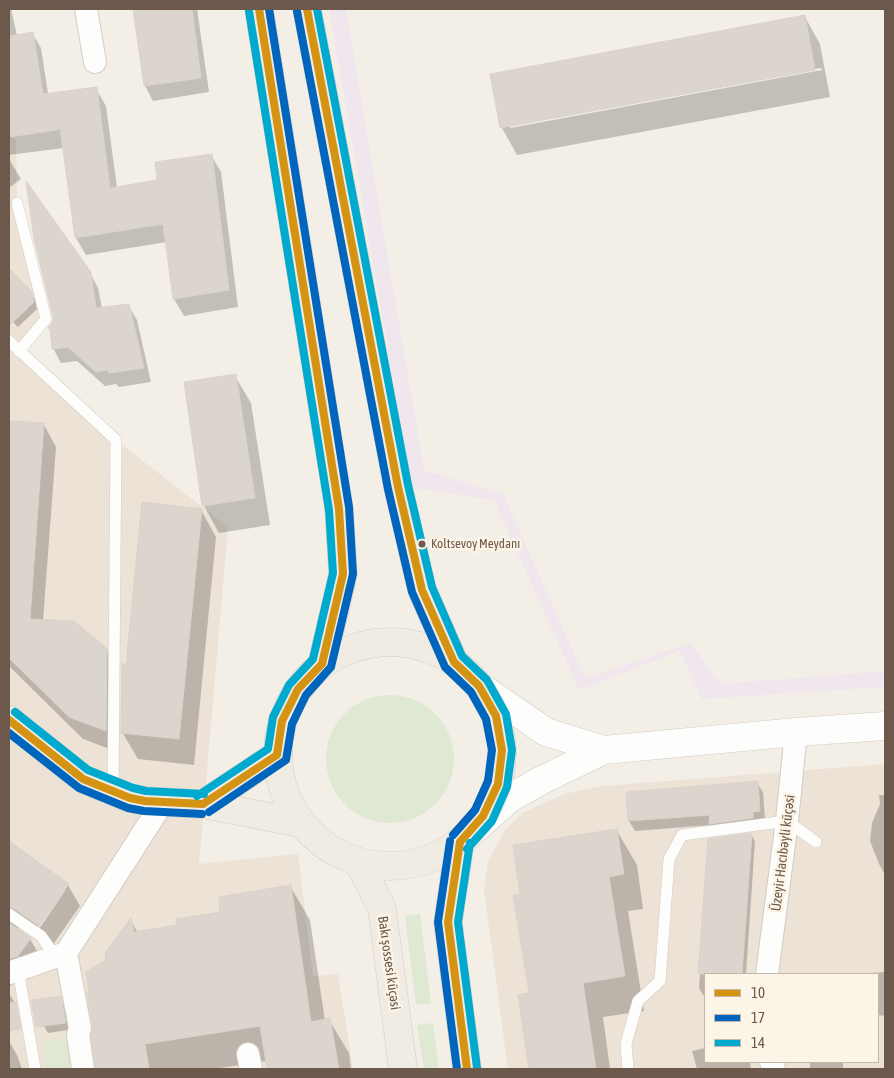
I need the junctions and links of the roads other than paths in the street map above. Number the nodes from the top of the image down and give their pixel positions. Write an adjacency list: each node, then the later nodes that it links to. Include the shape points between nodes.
1 (86, 9): 4 (street)
2 (259, 9): 9 (main road, via 339,509 343,574)
3 (307, 9): 8 (main road, via 398,487 422,590)
4 (95, 62)
5 (17, 204): 7 (lane, via 46,319)
6 (9, 341): 7 (lane)
7 (19, 351): 16 (lane, via 116,440)
8 (454, 662): 9 (main road, via 422,647 388,642 354,648); 10 (main road)
9 (322, 664): 15 (main road, via 298,689 282,721)
10 (479, 686): 14 (main road, via 546,732); 21 (main road, via 496,716 502,750 498,784 484,816)
11 (9, 720): 16 (main road, via 83,779)
12 (885, 726): 13 (main road)
13 (796, 732): 14 (main road); 19 (street, Üzeyir Hacıbəyli küçəsi)
14 (604, 750): 21 (main road, via 510,798)
15 (277, 756): 18 (main road); 20 (main road, via 283,791)
16 (113, 792): 17 (main road)
17 (163, 802): 18 (main road); 25 (street)
18 (203, 804): 20 (main road)
19 (787, 821): 22 (lane); 27 (street, Üzeyir Hacıbəyli küçəsi); 32 (lane, via 682,835 669,859 660,981 638,1001 626,1044)
20 (300, 823): 23 (main road, via 327,848)
21 (460, 842): 23 (main road, via 429,859 394,867); 31 (main road, via 448,922)
22 (816, 842)
23 (359, 862): 30 (main road, Bakı şossesi küçəsi, via 382,908)
24 (9, 914): 25 (lane, via 41,936)
25 (61, 955): 26 (street); 29 (street, via 80,1028)
26 (14, 971): 28 (lane)
27 (767, 973)
28 (35, 1069)
29 (82, 1069)
30 (403, 1069)
31 (467, 1069)
32 (628, 1069)

